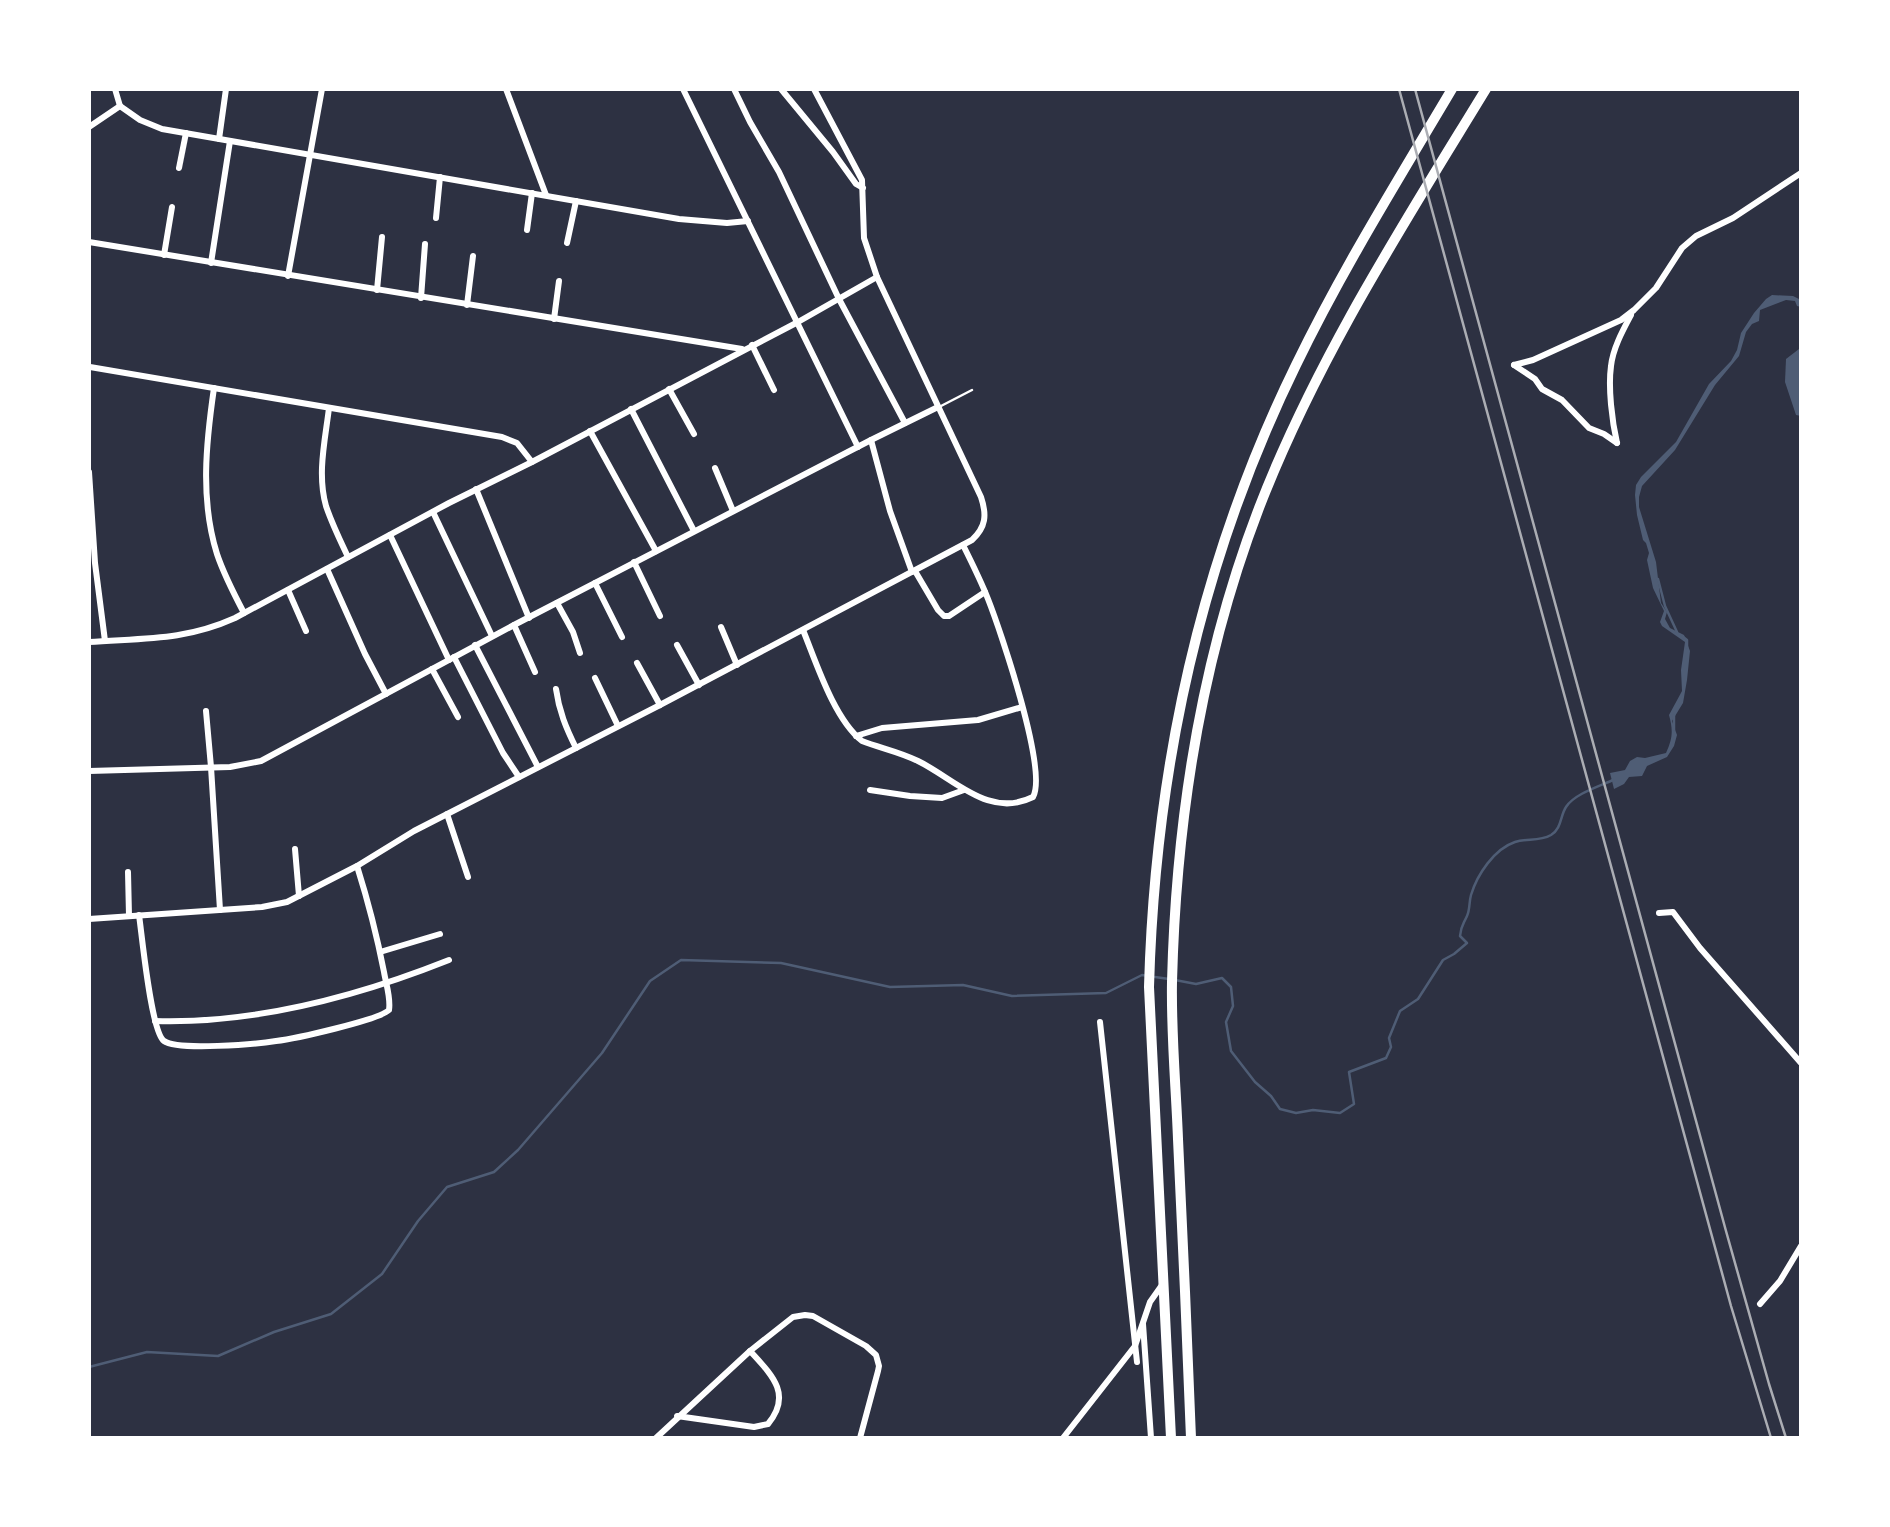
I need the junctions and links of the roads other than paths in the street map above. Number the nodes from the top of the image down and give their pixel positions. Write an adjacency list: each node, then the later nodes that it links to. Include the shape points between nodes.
1 (115, 89): 11 (street)
2 (226, 89): 14 (street)
3 (322, 89): 16 (street)
4 (506, 89): 22 (street)
5 (683, 89): 26 (street)
6 (734, 89): 40 (street)
7 (781, 89): 20 (street)
8 (814, 89): 20 (street)
9 (1452, 89): 133 (highway, via 1295,366 1256,457 1199,623 1174,734 1150,940)
10 (1486, 89): 145 (highway, via 1308,397 1246,545 1204,696 1181,841 1172,988)
11 (120, 106): 12 (street); 13 (street, via 140,120)
12 (89, 127)
13 (186, 133): 14 (street); 17 (street)
14 (219, 139): 15 (street)
15 (230, 141): 16 (street); 34 (street)
16 (310, 155): 19 (street); 35 (street)
17 (179, 168)
18 (1801, 173): 42 (street, via 1733,218 1696,236)
19 (440, 177): 21 (street); 25 (street)
20 (863, 188): 36 (street, via 864,238)
21 (532, 193): 22 (street); 27 (street)
22 (546, 195): 23 (street)
23 (576, 201): 26 (street, via 688,220); 30 (street)
24 (172, 207): 32 (street)
25 (436, 218)
26 (748, 221): 44 (street)
27 (527, 230)
28 (382, 237): 38 (street)
29 (89, 242): 32 (street)
30 (567, 243)
31 (425, 244): 39 (street)
32 (164, 254): 34 (street)
33 (473, 256): 41 (street)
34 (211, 262): 35 (street)
35 (288, 276): 38 (street)
36 (877, 277): 40 (street); 52 (street)
37 (559, 281): 43 (street)
38 (377, 290): 39 (street)
39 (421, 298): 41 (street)
40 (839, 299): 44 (street); 55 (street)
41 (467, 305): 43 (street)
42 (1634, 310): 42 (street, via 1621,320 1514,365 1562,400 1589,428 1617,443 1611,365)
43 (554, 319): 46 (street)
44 (798, 322): 45 (street); 59 (street)
45 (752, 345): 46 (street); 50 (street)
46 (744, 350): 49 (street)
47 (89, 367): 48 (street)
48 (214, 388): 53 (street); 78 (street, via 206,458 209,515 217,553)
49 (669, 389): 54 (street); 57 (street)
50 (774, 390)
51 (972, 390): 52 (lane)
52 (937, 407): 55 (street); 68 (street, via 986,514 982,529)
53 (329, 408): 60 (street, via 511,440); 70 (street, via 323,487)
54 (631, 409): 56 (street); 66 (street)
55 (905, 423): 58 (street)
56 (590, 431): 60 (street); 69 (street)
57 (694, 434)
58 (871, 440): 59 (street); 73 (street)
59 (858, 447): 64 (street)
60 (531, 462): 63 (street)
61 (715, 468): 64 (street)
62 (89, 472): 87 (street)
63 (476, 489): 65 (street); 80 (street)
64 (733, 511): 66 (street)
65 (433, 512): 67 (street); 85 (street)
66 (694, 531): 69 (street)
67 (390, 535): 70 (street); 92 (street)
68 (963, 545): 73 (street); 76 (street)
69 (656, 551): 71 (street)
70 (348, 557): 72 (street)
71 (634, 562): 74 (street); 79 (street)
72 (327, 569): 75 (street); 100 (street)
73 (913, 572): 76 (street, via 944,616); 83 (street)
74 (595, 583): 77 (street); 86 (street)
75 (288, 590): 78 (street); 84 (street)
76 (985, 592): 102 (street)
77 (557, 603): 80 (street); 91 (street)
78 (244, 613): 87 (street, via 187,635)
79 (660, 616)
80 (528, 618): 81 (street)
81 (514, 625): 85 (street); 96 (street)
82 (721, 627): 94 (street)
83 (803, 630): 94 (street); 106 (street, via 830,695)
84 (306, 631)
85 (492, 636): 89 (street)
86 (622, 638)
87 (105, 641): 88 (street)
88 (89, 642)
89 (475, 645): 92 (street); 109 (street)
90 (677, 645): 98 (street)
91 (580, 653)
92 (452, 658): 95 (street); 111 (street)
93 (637, 663): 101 (street)
94 (737, 665): 98 (street)
95 (432, 669): 100 (street); 104 (street)
96 (535, 672)
97 (595, 678): 105 (street)
98 (699, 685): 101 (street)
99 (556, 689): 107 (street, via 559,709)
100 (386, 694): 108 (street, via 261,761)
101 (660, 705): 105 (street)
102 (1022, 707): 106 (street, via 978,720 882,728); 113 (street, via 1037,781 1033,797 999,803)
103 (206, 711): 108 (street)
104 (458, 718)
105 (618, 726): 107 (street)
106 (856, 736): 113 (street, via 918,761)
107 (576, 748): 109 (street)
108 (211, 767): 110 (street); 120 (street)
109 (538, 767): 111 (street)
110 (89, 771)
111 (519, 777): 114 (street)
112 (870, 790): 113 (street, via 942,798)
113 (964, 790)
114 (447, 814): 116 (street); 118 (street)
115 (295, 849): 119 (street)
116 (356, 866): 119 (street); 126 (street)
117 (128, 872): 123 (street)
118 (468, 877)
119 (299, 896): 120 (street, via 278,905)
120 (220, 910): 122 (street)
121 (1659, 913): 131 (street, via 1673,912)
122 (139, 915): 123 (street); 129 (street)
123 (129, 916): 124 (street)
124 (89, 919)
125 (440, 934): 126 (street)
126 (380, 952): 128 (street)
127 (449, 960): 128 (street)
128 (386, 983): 129 (street, via 274,1012); 129 (street, via 390,1007 385,1014 278,1041 173,1044 162,1039)
129 (155, 1021)
130 (1100, 1022): 136 (street)
131 (1801, 1063)
132 (1801, 1246): 134 (street)
133 (1163, 1284): 135 (street); 144 (highway)
134 (1760, 1304)
135 (1143, 1322): 136 (street); 143 (street)
136 (1135, 1346): 138 (street); 142 (street)
137 (750, 1351): 139 (street); 139 (street, via 777,1384 779,1397 768,1424 754,1427); 141 (street, via 788,1320 805,1315 871,1350 879,1366)
138 (1137, 1362)
139 (677, 1416): 140 (street)
140 (656, 1438)
141 (860, 1438)
142 (1063, 1438)
143 (1151, 1438)
144 (1171, 1438)
145 (1191, 1438)

